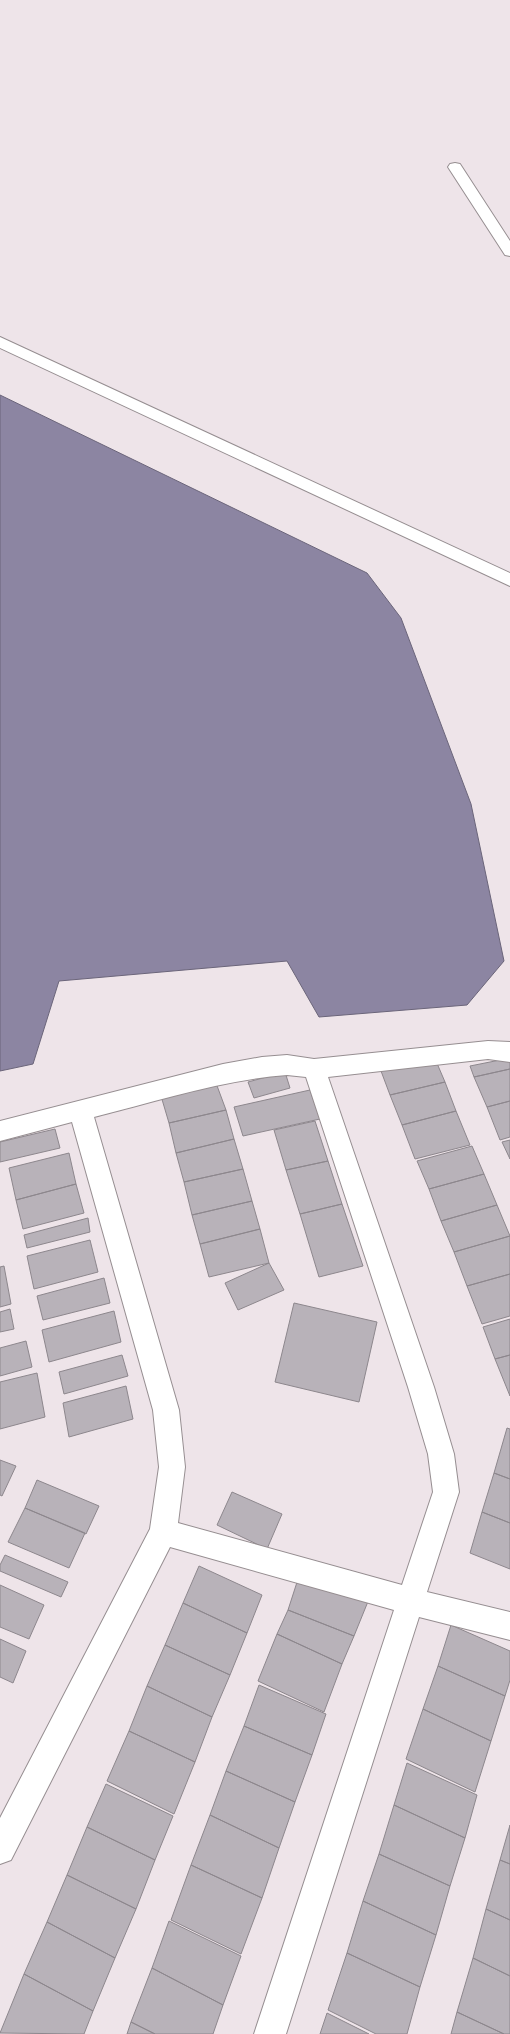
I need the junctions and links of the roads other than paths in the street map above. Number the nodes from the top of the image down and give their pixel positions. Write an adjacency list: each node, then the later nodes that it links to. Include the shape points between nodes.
1 (455, 167): 2 (street)
2 (510, 252)
3 (0, 342): 4 (street)
4 (510, 580)
5 (510, 1052): 6 (street, via 488,1050)
6 (314, 1069): 7 (street, via 287,1065 231,1072); 10 (street, via 441,1454 446,1492)
7 (81, 1112): 8 (street); 9 (street, via 166,1410 172,1468)
8 (0, 1131)
9 (163, 1532): 10 (street); 12 (street)
10 (409, 1601): 11 (street); 13 (street)
11 (510, 1626)
12 (0, 1849)
13 (270, 2034)

